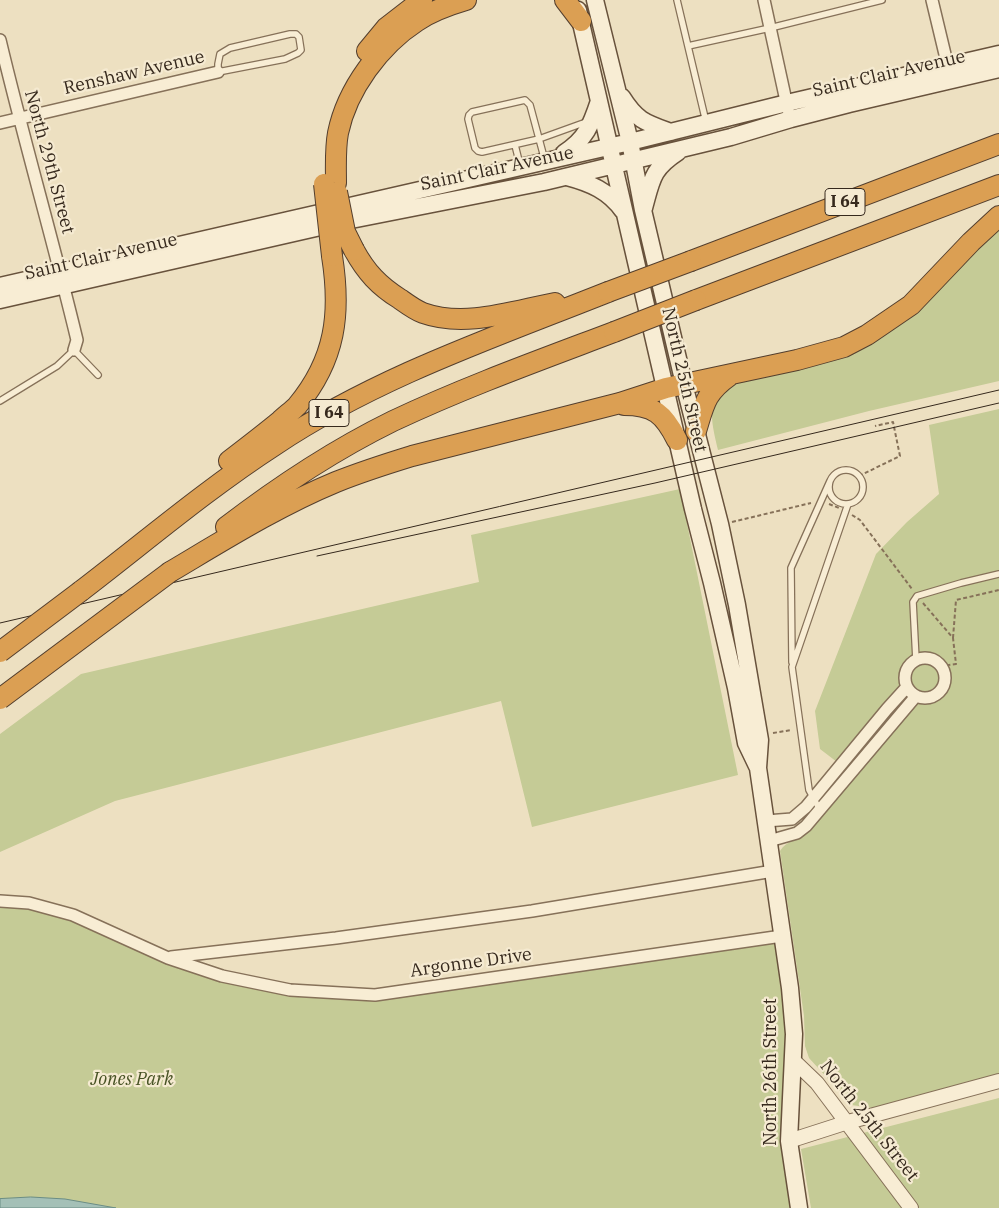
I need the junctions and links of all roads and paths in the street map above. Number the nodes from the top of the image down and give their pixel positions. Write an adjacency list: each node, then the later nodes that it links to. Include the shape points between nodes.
1 (422, 0): 37 (highway, via 386,28 369,47 337,102 326,134 323,158)
2 (466, 0): 37 (highway, via 416,22 379,55 366,72 338,133)
3 (565, 0): 10 (highway)
4 (576, 0): 10 (main road, North 25th Street)
5 (595, 0): 18 (main road, North 25th Street)
6 (678, 0): 13 (lane)
7 (764, 0): 11 (street)
8 (882, 0): 11 (lane)
9 (932, 0): 17 (street)
10 (580, 21): 19 (main road, North 25th Street)
11 (770, 28): 13 (lane); 20 (street)
12 (0, 40): 21 (street, North 29th Street)
13 (688, 46): 24 (lane)
14 (999, 54): 17 (main road, Saint Clair Avenue)
15 (999, 69): 17 (main road, Saint Clair Avenue)
16 (218, 72): 16 (lane, via 294,56 301,50 299,37 290,34 230,48 220,54); 21 (street, Renshaw Avenue)
17 (950, 73): 20 (main road, Saint Clair Avenue)
18 (617, 91): 25 (main road, via 639,118); 27 (main road, North 25th Street)
19 (599, 101): 22 (main road); 30 (main road, North 25th Street)
20 (789, 111): 24 (main road, Saint Clair Avenue); 31 (main road, Saint Clair Avenue, via 731,137)
21 (18, 118): 23 (street, Renshaw Avenue); 42 (street, North 29th Street)
22 (592, 120): 26 (lane); 32 (main road, via 582,140)
23 (0, 122)
24 (706, 124): 25 (main road, Saint Clair Avenue)
25 (671, 132): 27 (main road, Saint Clair Avenue)
26 (539, 140): 29 (lane); 29 (lane, via 530,105 525,100 469,114 478,151); 32 (lane)
27 (630, 142): 30 (main road, Saint Clair Avenue); 33 (main road, North 25th Street)
28 (999, 144): 44 (highway, I 64, bridge)
29 (515, 145): 35 (lane)
30 (609, 146): 32 (main road, Saint Clair Avenue); 34 (main road, North 25th Street)
31 (684, 148): 33 (main road, Saint Clair Avenue); 39 (main road, via 658,168)
32 (550, 160): 35 (main road, Saint Clair Avenue)
33 (633, 160): 34 (main road, Saint Clair Avenue); 39 (main road, North 25th Street)
34 (614, 164): 36 (main road, Saint Clair Avenue); 40 (main road, North 25th Street)
35 (520, 167): 42 (main road, Saint Clair Avenue)
36 (564, 177): 40 (main road, via 584,181 600,189 611,196); 42 (main road, Saint Clair Avenue)
37 (330, 183): 44 (highway, bridge, via 345,232 371,277 422,312 443,318 487,317); 60 (highway, bridge, via 336,310 328,356 296,406 256,441 186,493)
38 (999, 185): 62 (highway, I 64, bridge, via 467,388 391,422 277,489)
39 (643, 210): 49 (main road, North 25th Street)
40 (626, 214): 49 (main road, North 25th Street)
41 (999, 216): 47 (highway, via 911,305 867,335 822,354)
42 (62, 278): 43 (main road, Saint Clair Avenue); 45 (main road, Saint Clair Avenue); 46 (street, North 29th Street, via 78,340)
43 (0, 286)
44 (608, 292): 60 (highway, I 64, via 445,357 349,402 275,445)
45 (0, 300)
46 (74, 350): 48 (lane); 50 (lane, via 57,366)
47 (733, 374): 49 (highway); 53 (highway, via 708,396)
48 (98, 375)
49 (675, 386): 51 (highway); 53 (main road, North 25th Street); 54 (main road, North 25th Street)
50 (0, 401)
51 (612, 405): 54 (highway, via 652,409 661,416); 62 (highway, via 412,456 344,479 262,519)
52 (875, 426): 55 (path, via 892,422 900,456)
53 (696, 431): 61 (main road, North 25th Street)
54 (677, 440): 77 (main road, North 25th Street, via 746,743)
55 (859, 476): 56 (lane, via 842,470); 58 (lane, via 862,492)
56 (830, 481): 57 (lane); 58 (lane, via 831,496)
57 (821, 501): 59 (path); 61 (path); 71 (lane, via 791,568)
58 (848, 504): 59 (lane)
59 (845, 511): 64 (path, via 860,520); 71 (lane)
60 (165, 524): 68 (highway, I 64, bridge)
61 (720, 524): 77 (main road, North 25th Street, via 760,740)
62 (170, 572): 74 (highway, I 64, bridge)
63 (999, 574): 69 (lane, via 917,596 913,602)
64 (912, 589)
65 (999, 590): 67 (path, via 956,600)
66 (920, 599): 67 (path)
67 (953, 638): 70 (path, via 956,664)
68 (0, 652)
69 (916, 660): 70 (street, via 929,658); 72 (street, via 905,675)
70 (942, 666): 73 (street, via 942,689 928,698)
71 (792, 667): 78 (lane, via 809,790)
72 (906, 688): 73 (street); 78 (street)
73 (916, 696): 79 (street)
74 (0, 699)
75 (792, 730): 76 (path)
76 (766, 734)
77 (758, 768): 80 (main road, North 25th Street)
78 (813, 798): 79 (lane); 80 (street, via 792,818)
79 (820, 810): 81 (street, via 798,833)
80 (766, 821): 81 (main road, North 25th Street)
81 (770, 841): 82 (main road, North 25th Street)
82 (773, 871): 84 (main road, North 25th Street); 85 (street, via 532,911)
83 (0, 901): 85 (street, Argonne Drive, via 29,903 74,915)
84 (782, 936): 85 (street, Argonne Drive, via 375,995 290,990 222,976); 86 (main road, North 26th Street, via 791,998)
85 (168, 958)
86 (793, 1060): 88 (street, North 25th Street, via 817,1083); 89 (main road, North 26th Street)
87 (999, 1081): 88 (street)
88 (848, 1122): 89 (street); 91 (street, North 25th Street)
89 (789, 1141): 90 (main road, North 26th Street)
90 (799, 1208)
91 (911, 1208)

